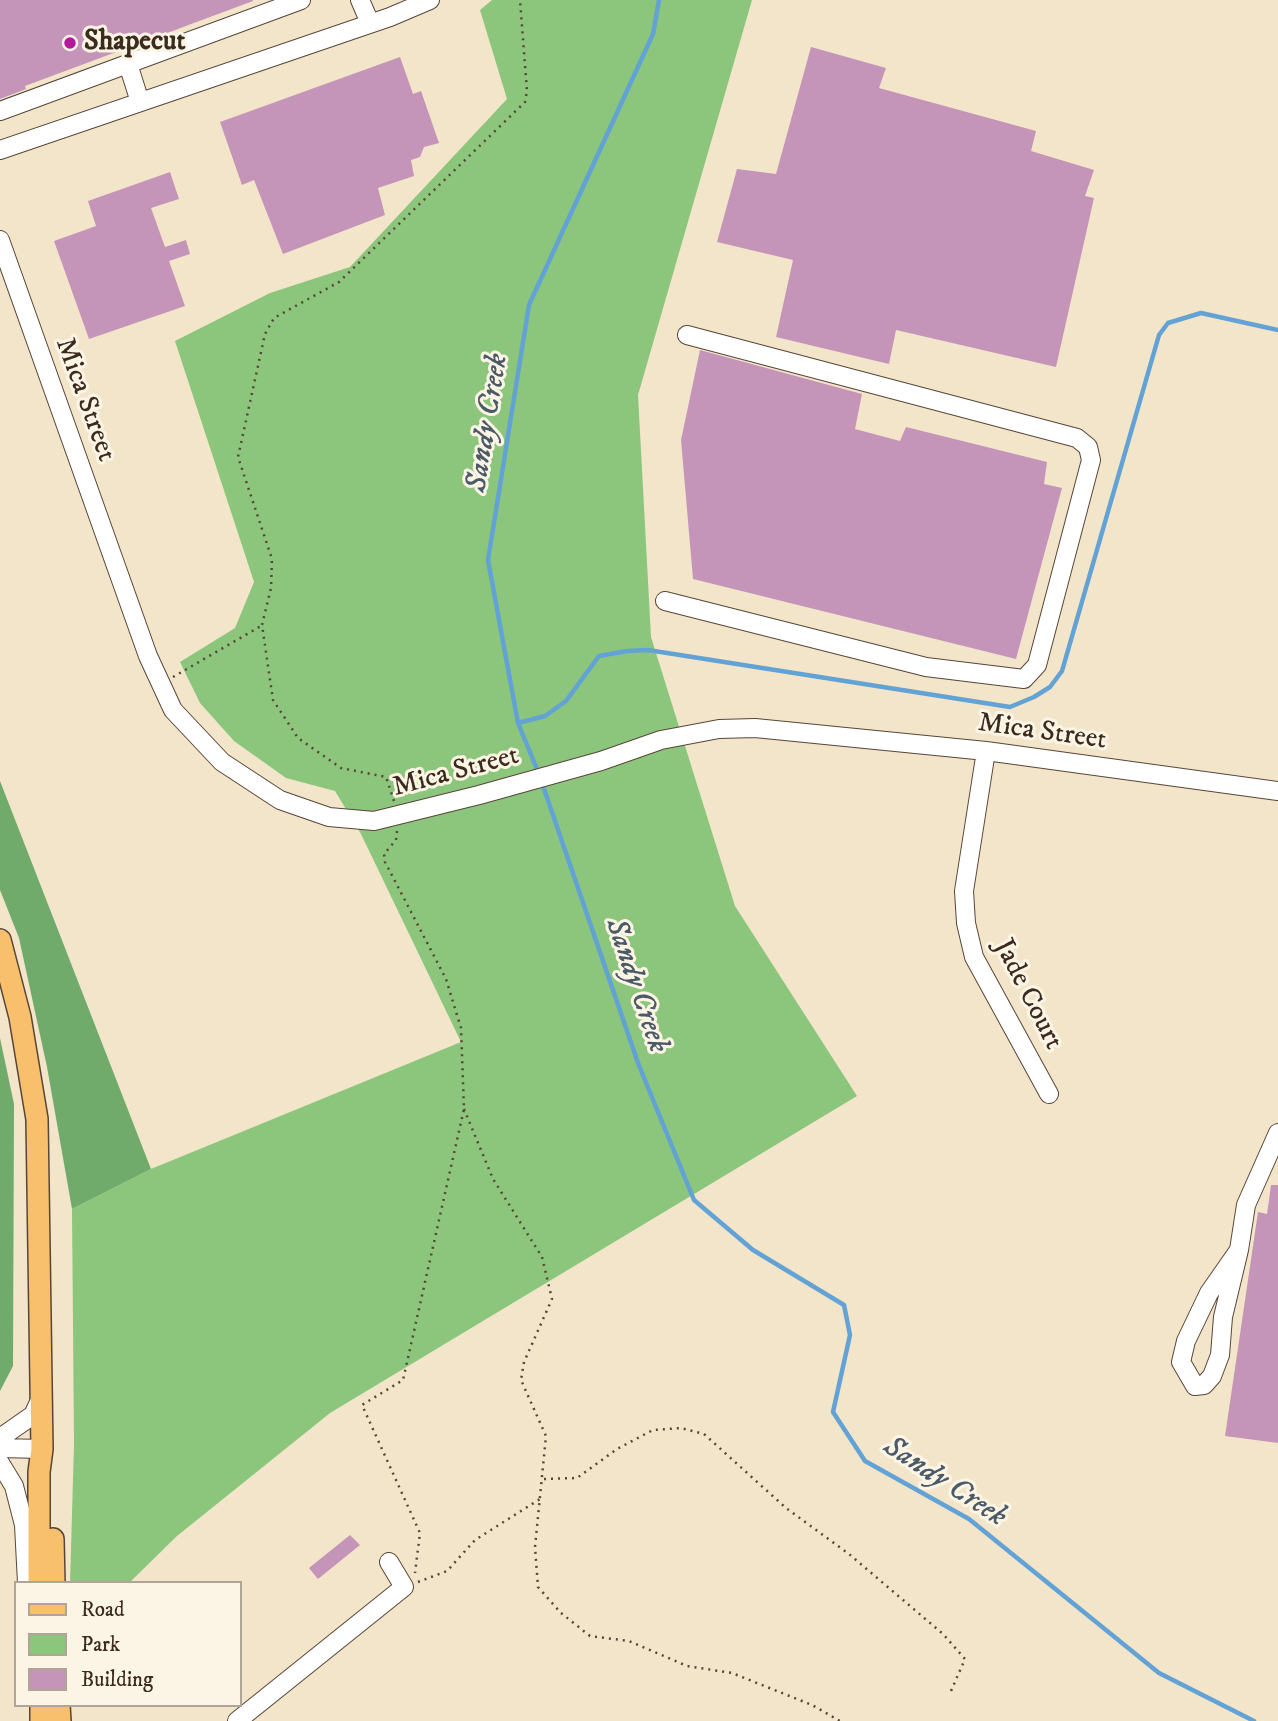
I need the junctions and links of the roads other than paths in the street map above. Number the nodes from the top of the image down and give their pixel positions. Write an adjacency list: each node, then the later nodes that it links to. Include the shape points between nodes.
1 (301, 0): 5 (street)
2 (360, 0): 4 (street)
3 (430, 0): 4 (street)
4 (370, 23): 6 (street)
5 (128, 64): 6 (street); 7 (street)
6 (140, 102): 8 (street)
7 (0, 111)
8 (0, 150)
9 (0, 240): 12 (street, Mica Street, via 148,656 173,710 222,762 281,800 329,817 374,821 601,761 661,740 719,729 768,729)
10 (687, 335): 11 (street, via 1077,438 1088,447 1091,460 1037,666 1024,679 926,667)
11 (665, 601)
12 (986, 751): 13 (street, Mica Street); 15 (street, Jade Court, via 964,891 966,923 974,957)
13 (1278, 791)
14 (0, 940): 18 (main road, via 20,1017 37,1119)
15 (1049, 1094)
16 (1278, 1133): 17 (street, via 1246,1205)
17 (1239, 1250): 17 (street, via 1209,1293 1186,1341 1181,1362 1195,1386 1204,1385 1212,1376 1220,1355 1223,1317)
18 (41, 1398): 19 (street, via 33,1415); 21 (main road)
19 (0, 1438)
20 (0, 1448): 21 (street)
21 (43, 1449): 25 (main road); 26 (main road, via 52,1472)
22 (0, 1463): 24 (street, via 14,1486 24,1525)
23 (388, 1562): 27 (street, via 404,1587)
24 (27, 1581)
25 (39, 1581)
26 (54, 1581)
27 (237, 1721)

